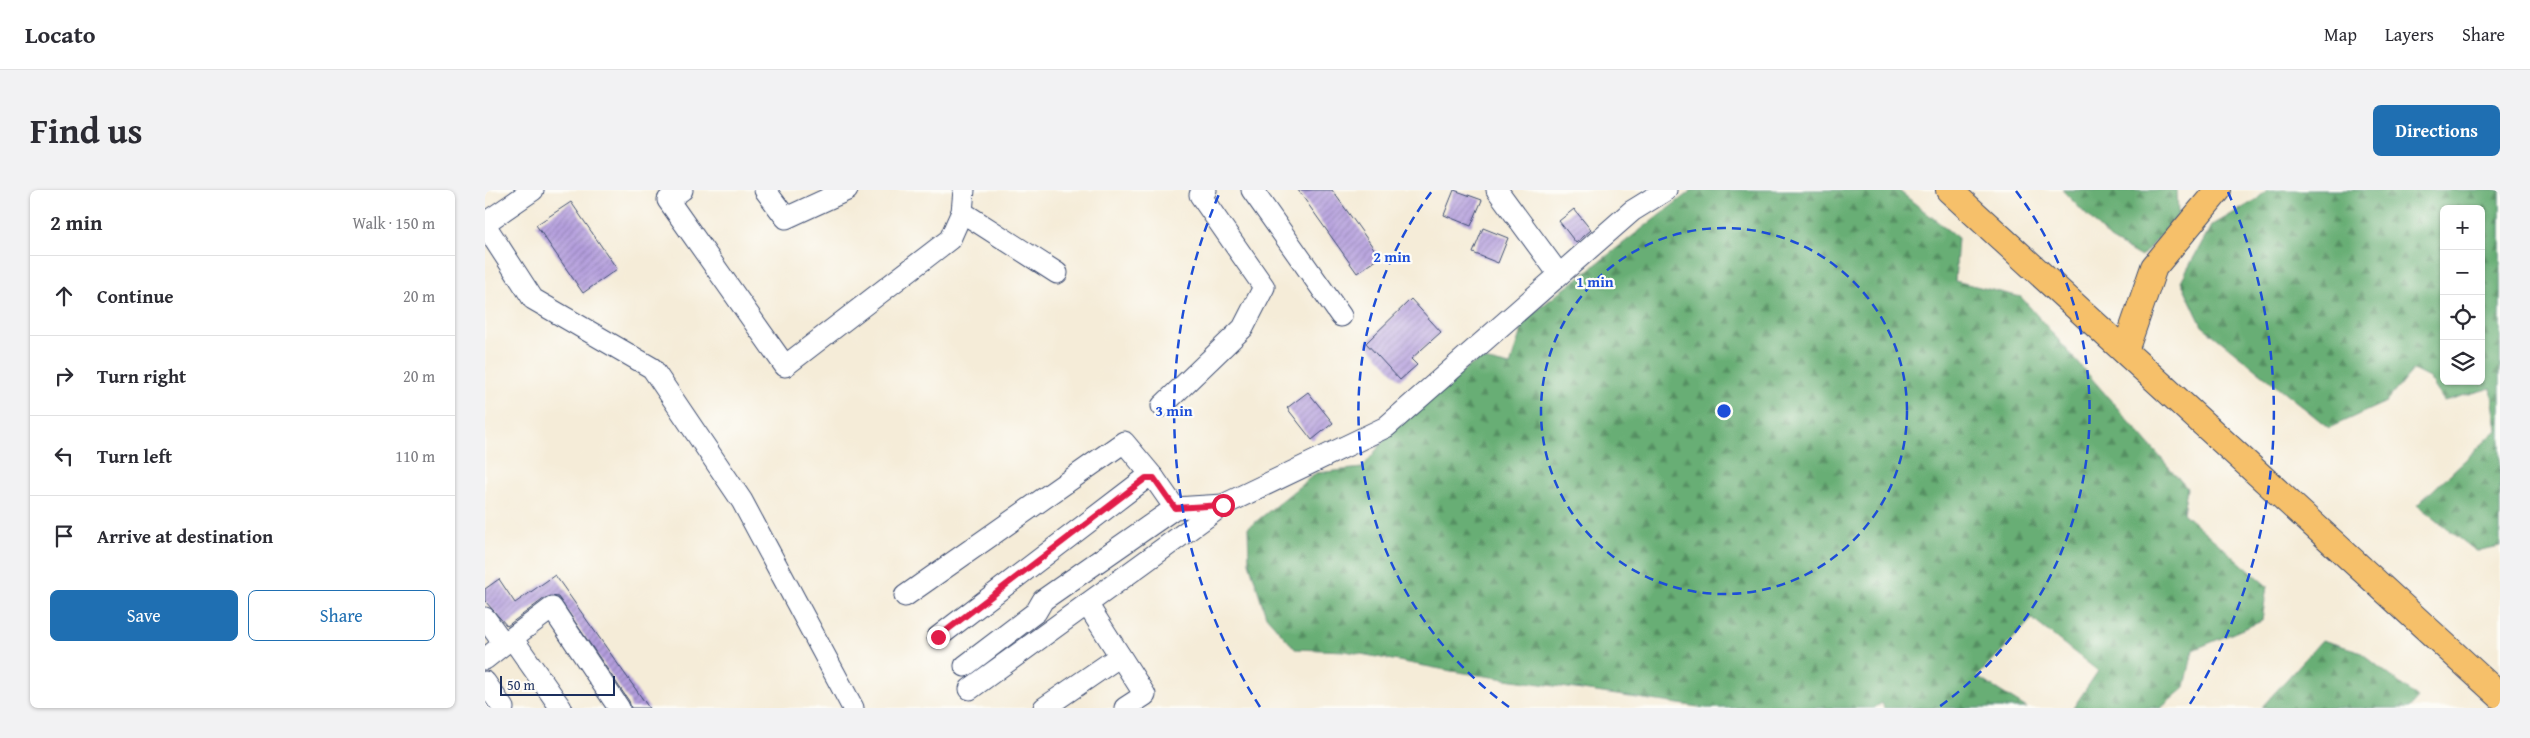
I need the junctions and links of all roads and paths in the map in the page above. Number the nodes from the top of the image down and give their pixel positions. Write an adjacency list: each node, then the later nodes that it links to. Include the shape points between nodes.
1 (533, 190): 13 (street)
2 (682, 190): 12 (street, via 668,200 785,366 950,239)
3 (765, 190): 4 (street, via 785,218)
4 (847, 190)
5 (964, 190): 12 (street)
6 (1206, 190): 18 (street, via 1199,195 1264,287 1243,328)
7 (1252, 190): 16 (street)
8 (1497, 190): 15 (street)
9 (1666, 190): 15 (street, via 1633,211)
10 (1949, 190): 17 (main road)
11 (2218, 190): 17 (main road, via 2154,267)
12 (962, 212): 14 (street)
13 (485, 224): 37 (street, via 533,299 652,368 743,501)
14 (1057, 273)
15 (1558, 274): 20 (street, via 1386,427)
16 (1341, 316)
17 (2125, 350): 32 (main road)
18 (1162, 406)
19 (1154, 478): 21 (street); 22 (street, via 1123,442); 25 (street, via 1146,478)
20 (1223, 505): 21 (street); 23 (street)
21 (1175, 508): 29 (street, via 1043,600 1036,612)
22 (905, 596)
23 (1087, 604): 27 (street); 31 (street)
24 (485, 618): 26 (street)
25 (938, 637)
26 (508, 641): 28 (street); 35 (street); 36 (street, via 552,608)
27 (1120, 656): 33 (street); 38 (street)
28 (485, 659)
29 (965, 666)
30 (485, 682): 34 (street)
31 (970, 689)
32 (2500, 696)
33 (1149, 702): 39 (street)
34 (503, 708)
35 (561, 708)
36 (619, 708)
37 (853, 708)
38 (1044, 708)
39 (1125, 708)

